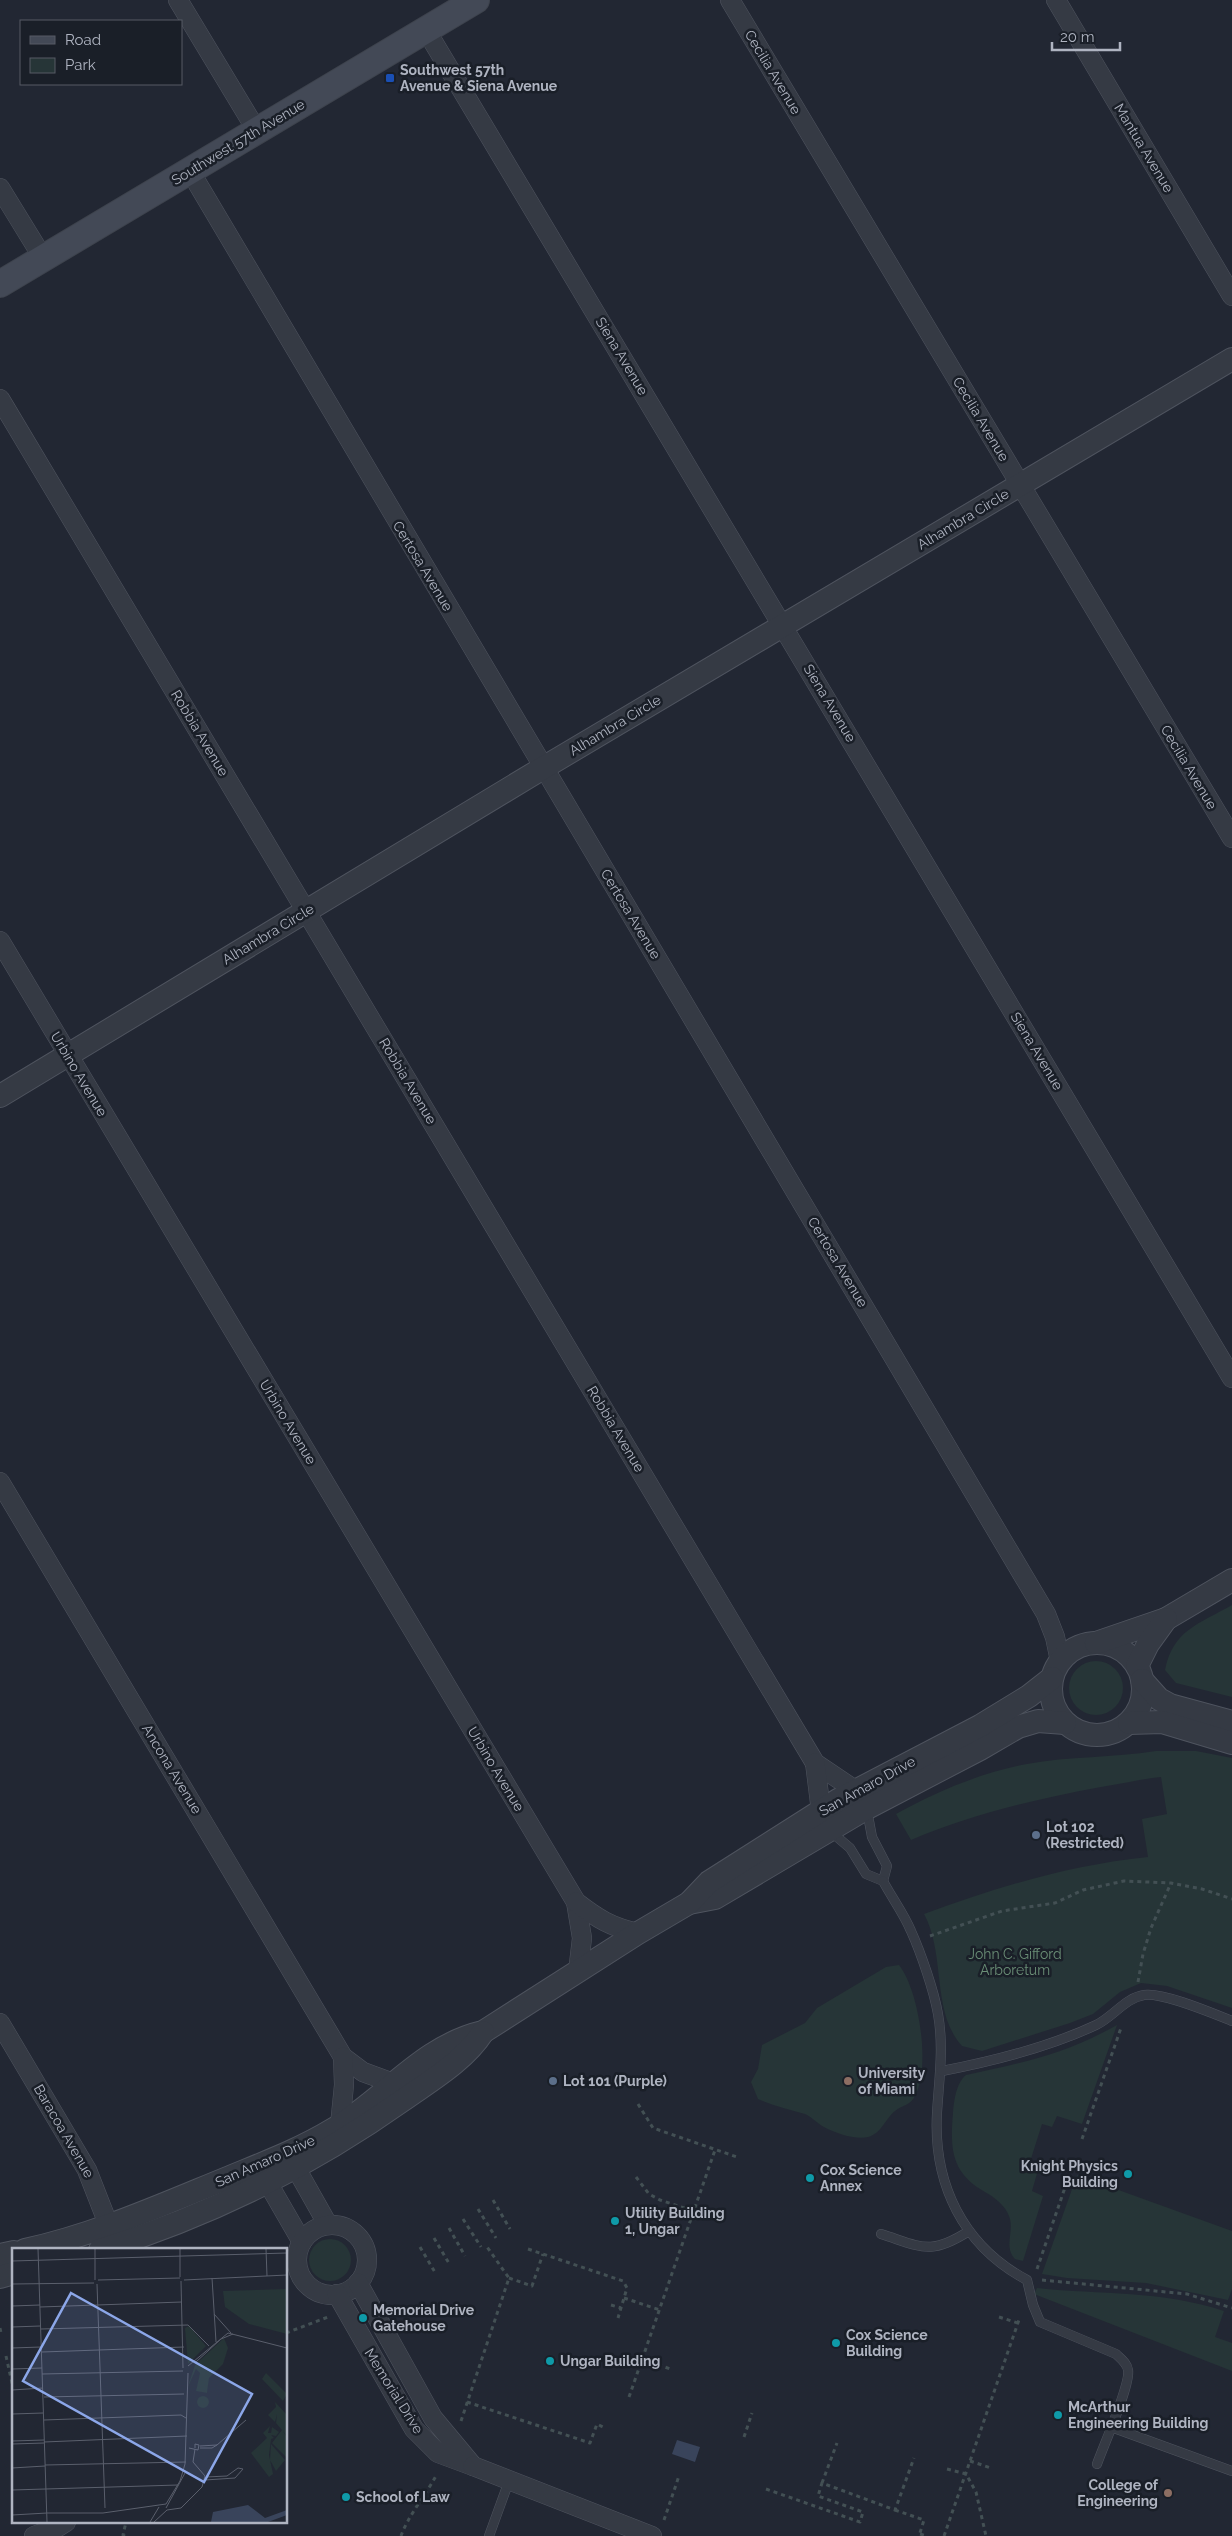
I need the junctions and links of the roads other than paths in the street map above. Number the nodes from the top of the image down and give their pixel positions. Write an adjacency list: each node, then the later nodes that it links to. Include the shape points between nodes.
1 (178, 0): 6 (street)
2 (476, 0): 5 (main road, Southwest 57th Avenue)
3 (730, 0): 14 (street, Cecilia Avenue)
4 (1056, 0): 11 (street, Mantua Avenue)
5 (426, 30): 6 (main road, Southwest 57th Avenue); 15 (street, Siena Avenue)
6 (257, 131): 7 (main road, Southwest 57th Avenue)
7 (190, 171): 9 (main road, Southwest 57th Avenue); 16 (street, Certosa Avenue)
8 (0, 188): 9 (street)
9 (43, 258): 10 (main road, Southwest 57th Avenue)
10 (0, 284)
11 (1232, 296)
12 (1232, 359): 14 (street, Alhambra Circle)
13 (0, 399): 18 (street, Robbia Avenue)
14 (1021, 485): 15 (street, Alhambra Circle); 17 (street, Cecilia Avenue)
15 (784, 625): 16 (street, Alhambra Circle); 22 (street, Siena Avenue)
16 (543, 768): 18 (street, Alhambra Circle); 27 (street, Certosa Avenue, via 1046,1614 1055,1636)
17 (1232, 838)
18 (306, 911): 20 (street, Alhambra Circle); 33 (street, Robbia Avenue)
19 (0, 941): 20 (street, Urbino Avenue)
20 (68, 1055): 21 (street, Alhambra Circle); 37 (street, Urbino Avenue)
21 (0, 1096)
22 (1232, 1378)
23 (0, 1482): 43 (street, Ancona Avenue)
24 (1232, 1580): 25 (street)
25 (1166, 1619): 26 (street); 28 (street, via 1148,1644)
26 (1096, 1643): 27 (street, via 1076,1648); 28 (street, via 1116,1647 1131,1658)
27 (1056, 1670): 30 (street, via 1051,1687 1054,1706); 34 (street, San Amaro Drive, via 1029,1696 980,1726 884,1775)
28 (1140, 1673): 29 (street, via 1159,1699 1170,1705); 31 (street, via 1141,1704)
29 (1232, 1722)
30 (1065, 1723): 31 (street, via 1081,1733 1101,1736); 34 (street, San Amaro Drive, via 1038,1721 1018,1727 980,1749)
31 (1129, 1723): 32 (street, via 1162,1722)
32 (1232, 1743)
33 (815, 1763): 34 (street, Robbia Avenue); 35 (street, Robbia Avenue)
34 (857, 1805): 35 (street, San Amaro Drive); 36 (lane, via 887,1866)
35 (825, 1821): 36 (lane, via 850,1848 866,1874); 38 (street, San Amaro Drive, via 709,1882 690,1903)
36 (883, 1881): 44 (lane, via 915,1940 938,2014)
37 (576, 1902): 38 (street, Urbino Avenue, via 598,1920); 39 (street, Urbino Avenue, via 582,1938)
38 (638, 1932): 39 (street, San Amaro Drive)
39 (578, 1972): 42 (street, San Amaro Drive)
40 (1232, 2021): 44 (lane, via 1161,1996 1144,1995 1130,2000 1098,2025 1072,2035 986,2062)
41 (0, 2023): 52 (street, Baracoa Avenue, via 87,2170)
42 (483, 2032): 45 (street, San Amaro Drive, via 463,2037 422,2060); 47 (street, San Amaro Drive, via 472,2050 363,2128)
43 (343, 2057): 45 (street, Ancona Avenue, via 363,2072); 46 (street, Ancona Avenue)
44 (942, 2071): 50 (lane, via 937,2114 942,2180)
45 (393, 2083): 46 (street, San Amaro Drive, via 368,2107)
46 (340, 2125): 47 (street, San Amaro Drive)
47 (291, 2160): 48 (street, San Amaro Drive); 49 (street)
48 (263, 2174): 52 (street, San Amaro Drive); 54 (street)
49 (328, 2225): 54 (street, via 313,2230); 56 (street, via 349,2229 364,2244 367,2265)
50 (969, 2232): 51 (lane, via 947,2245 928,2249); 58 (lane, via 997,2260 1027,2280 1040,2322 1116,2354 1124,2362 1128,2370 1126,2385)
51 (881, 2234)
52 (108, 2240): 53 (street, San Amaro Drive, via 66,2239)
53 (32, 2248)
54 (296, 2248): 55 (street, via 298,2264)
55 (293, 2273): 57 (street, via 318,2291)
56 (358, 2283): 57 (street); 60 (street, Memorial Drive, via 432,2418)
57 (337, 2294): 60 (street, Memorial Drive, via 414,2429 438,2453)
58 (1111, 2427): 59 (lane); 61 (lane)
59 (1097, 2464)
60 (473, 2466): 62 (street, Memorial Drive)
61 (1232, 2471)
62 (509, 2481): 65 (lane); 66 (street, Memorial Drive)
63 (62, 2529): 64 (street)
64 (34, 2536)
65 (490, 2536)
66 (652, 2536)

